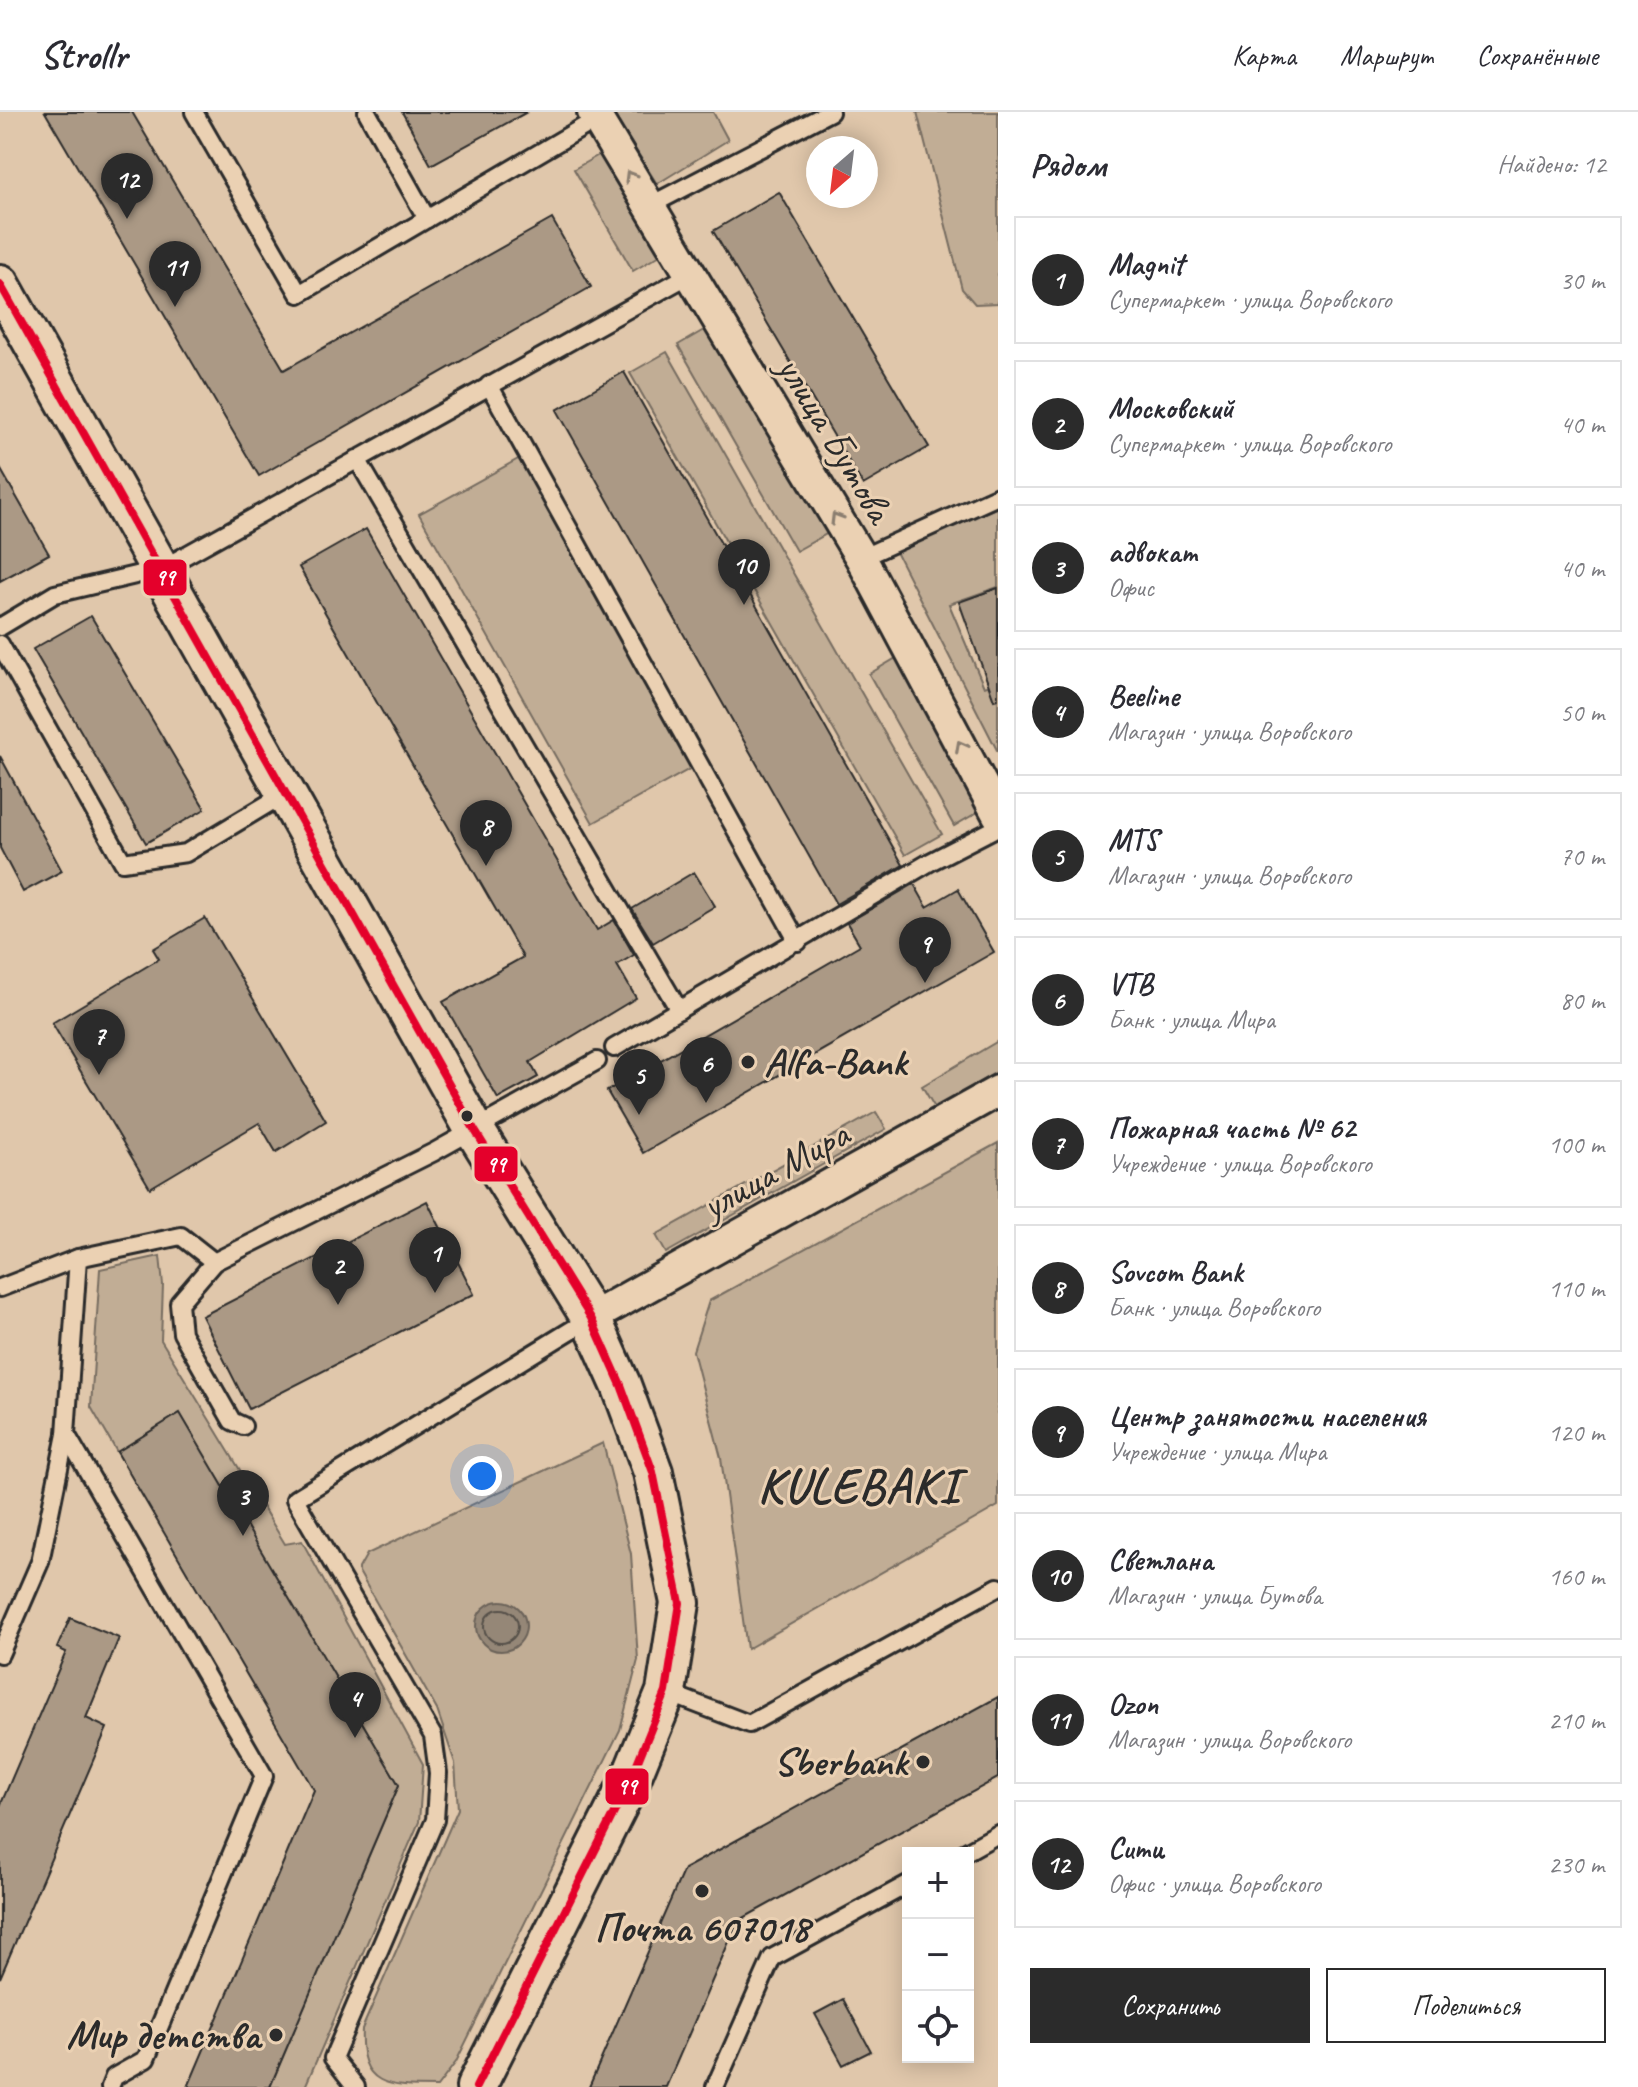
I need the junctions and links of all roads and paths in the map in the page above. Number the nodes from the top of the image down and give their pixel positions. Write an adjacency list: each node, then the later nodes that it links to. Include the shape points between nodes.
1 (194, 112): 6 (lane, via 299,294)
2 (367, 112): 6 (lane)
3 (830, 112): 5 (lane)
4 (595, 116): 5 (street, улица Бутова, one-way to 4); 6 (lane)
5 (649, 206): 7 (street, улица Бутова)
6 (427, 219)
7 (689, 275): 9 (lane); 12 (street, улица Бутова, one-way to 7)
8 (0, 284): 13 (street)
9 (489, 385): 10 (lane); 19 (lane)
10 (357, 459): 13 (lane); 20 (lane)
11 (998, 496): 12 (lane)
12 (861, 558): 17 (street, улица Бутова, one-way to 12)
13 (161, 569): 14 (lane, via 55,594); 16 (street)
14 (0, 627)
15 (0, 644): 16 (lane, via 123,862 186,853)
16 (286, 793): 24 (street)
17 (998, 815)
18 (998, 827): 19 (lane)
19 (798, 942): 20 (lane)
20 (679, 1010): 21 (lane)
21 (614, 1048)
22 (597, 1061): 24 (lane)
23 (998, 1091): 28 (street, улица Мира)
24 (474, 1129): 26 (lane); 28 (street)
25 (78, 1258): 26 (lane, via 181,1236); 27 (lane); 30 (lane)
26 (214, 1262): 29 (lane, via 179,1303 182,1333 232,1421)
27 (0, 1288)
28 (591, 1318): 33 (street, via 653,1472 680,1603); 38 (lane, via 295,1499 433,1736 438,1773 435,1820 333,2058)
29 (243, 1426)
30 (66, 1434): 32 (lane, via 40,1562); 37 (lane, via 264,1776 146,2059 114,2077)
31 (998, 1587): 33 (lane, via 749,1724)
32 (0, 1654)
33 (666, 1692): 39 (street, via 629,1783)
34 (998, 1834): 35 (lane)
35 (974, 1847)
36 (902, 1887): 40 (lane, via 772,1958)
37 (110, 2087)
38 (356, 2087)
39 (476, 2087)
40 (715, 2087)

